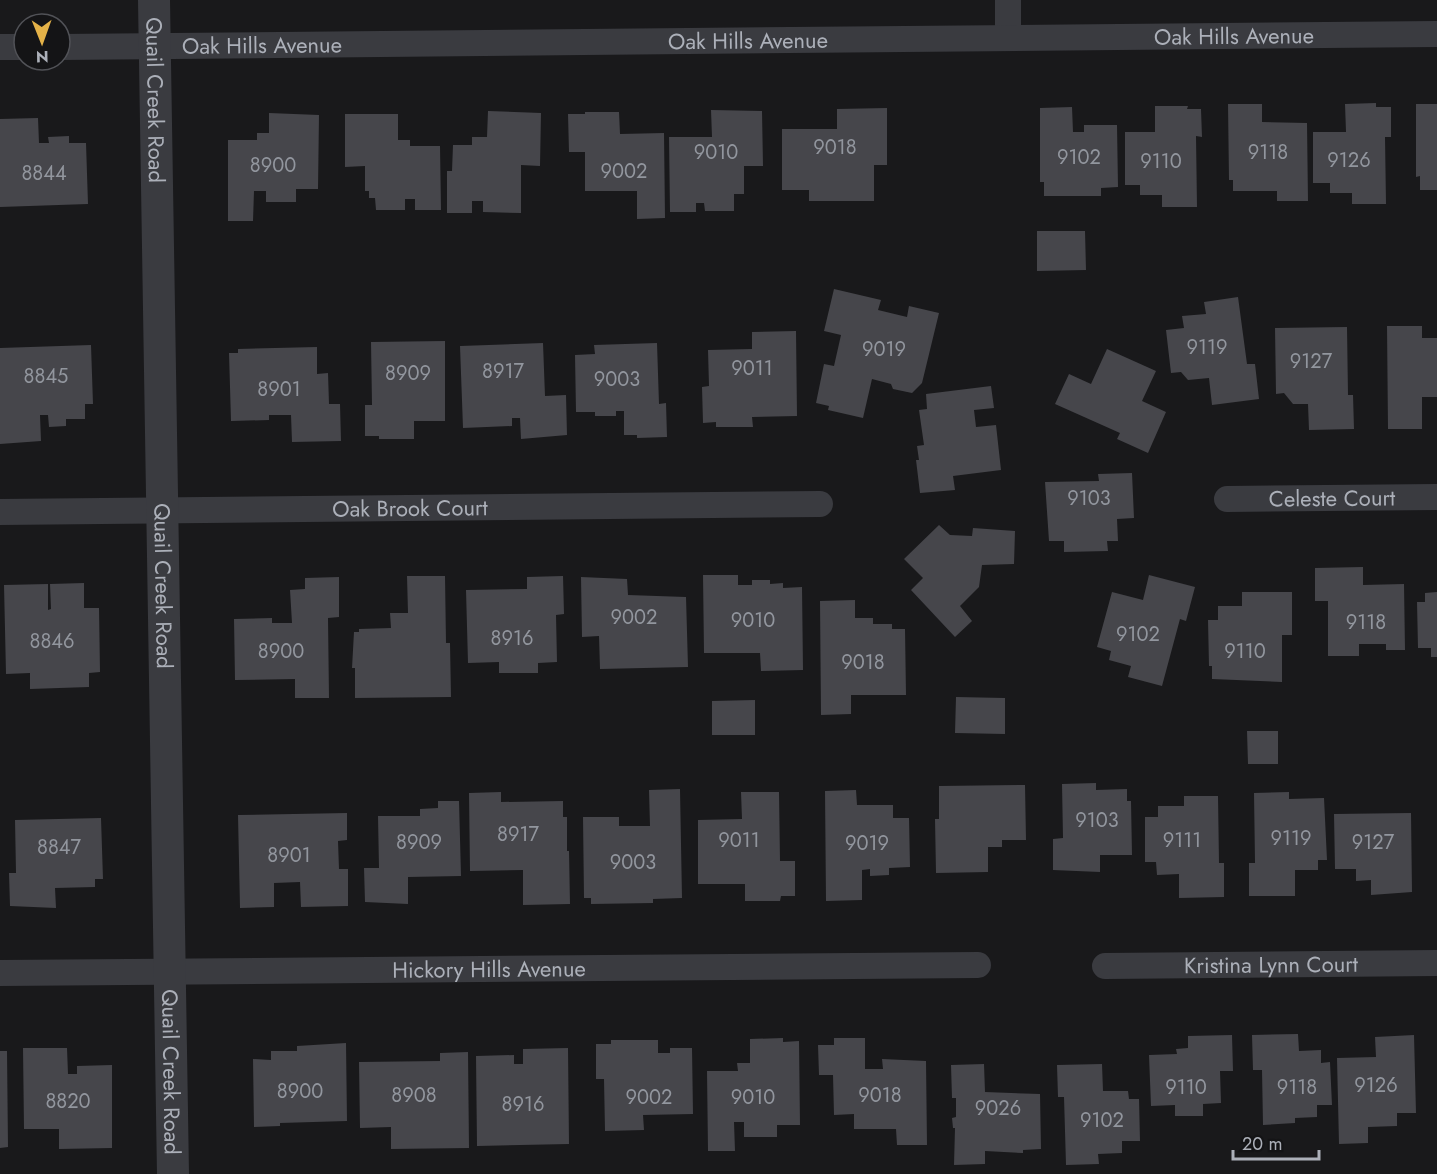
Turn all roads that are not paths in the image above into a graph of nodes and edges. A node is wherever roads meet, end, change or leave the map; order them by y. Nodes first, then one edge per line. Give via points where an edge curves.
1 (154, 0) edge
2 (1008, 0) edge
3 (1437, 33) edge
4 (1008, 38) junction
5 (72, 46) edge
6 (154, 46) junction
7 (1437, 497) edge
8 (1227, 499) dead end
9 (820, 504) dead end
10 (163, 510) junction
11 (0, 512) edge
12 (1437, 963) edge
13 (978, 965) dead end
14 (1105, 966) dead end
15 (170, 971) junction
16 (0, 974) edge
17 (173, 1174) edge

1 - 6 street, Quail Creek Road
2 - 4 street
3 - 4 street, Oak Hills Avenue
4 - 6 street, Oak Hills Avenue
5 - 6 street, Oak Hills Avenue
6 - 10 street, Quail Creek Road
7 - 8 street, Celeste Court
9 - 10 street, Oak Brook Court
10 - 11 street, Oak Brook Court
10 - 15 street, Quail Creek Road
12 - 14 street, Kristina Lynn Court
13 - 15 street, Hickory Hills Avenue
15 - 16 street, Hickory Hills Avenue
15 - 17 street, Quail Creek Road

